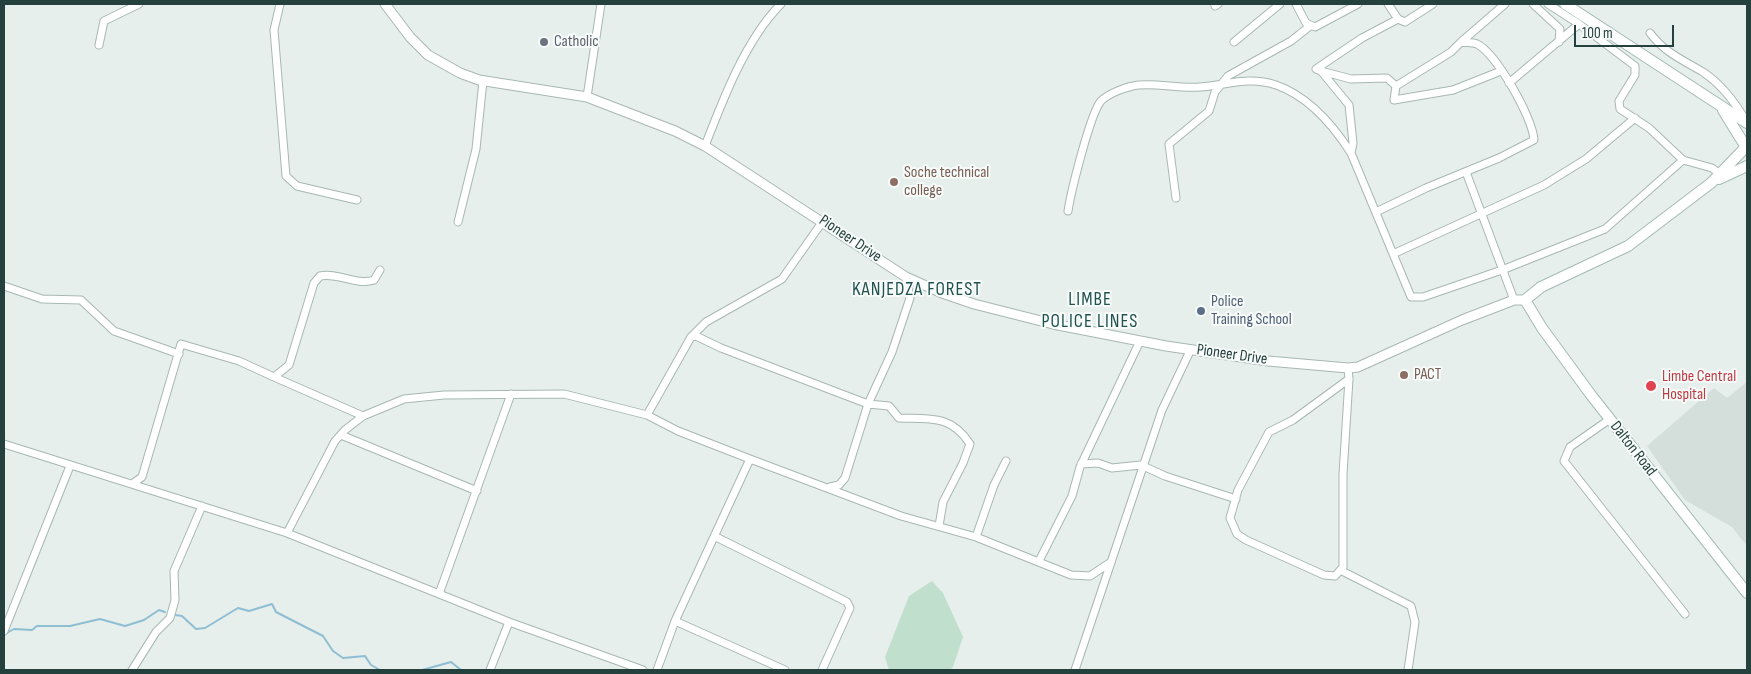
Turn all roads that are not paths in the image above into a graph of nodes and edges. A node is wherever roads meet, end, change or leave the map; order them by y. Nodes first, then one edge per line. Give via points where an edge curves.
1 (139, 4) edge
2 (280, 4) edge
3 (385, 4) edge
4 (601, 4) edge
5 (781, 4) edge
6 (1280, 4) edge
7 (1296, 4) edge
8 (1358, 4) edge
9 (1388, 4) edge
10 (1433, 4) edge
11 (1505, 4) edge
12 (1533, 4) edge
13 (1548, 4) edge
14 (1565, 4) edge
15 (1577, 8) edge
16 (1398, 19) junction
17 (1580, 24) junction
18 (1310, 26) junction
19 (1650, 33) dead end
20 (1234, 42) dead end
21 (1461, 42) junction
22 (1560, 42) junction
23 (99, 45) dead end
24 (1321, 71) junction
25 (1501, 71) junction
26 (483, 81) junction
27 (1509, 83) junction
28 (1222, 84) junction
29 (1396, 86) junction
30 (587, 97) junction
31 (1720, 105) junction
32 (1636, 118) junction
33 (1747, 123) edge
34 (706, 146) junction
35 (1746, 146) edge
36 (1351, 153) junction
37 (1683, 160) junction
38 (1747, 166) edge
39 (1466, 172) junction
40 (1720, 174) junction
41 (1711, 183) junction
42 (1176, 198) dead end
43 (357, 200) dead end
44 (1068, 211) dead end
45 (1376, 212) junction
46 (1480, 214) junction
47 (823, 221) junction
48 (458, 222) dead end
49 (1393, 254) junction
50 (380, 270) dead end
51 (1502, 270) junction
52 (906, 277) junction
53 (4, 286) edge
54 (1514, 300) junction
55 (1525, 300) junction
56 (690, 337) junction
57 (1140, 341) junction
58 (1191, 349) junction
59 (179, 354) junction
60 (1348, 368) junction
61 (274, 377) junction
62 (1349, 379) junction
63 (511, 394) junction
64 (868, 404) junction
65 (647, 415) junction
66 (363, 416) junction
67 (1610, 419) junction
68 (340, 435) junction
69 (4, 444) edge
70 (750, 459) junction
71 (1006, 461) dead end
72 (1081, 464) junction
73 (70, 466) junction
74 (1143, 467) junction
75 (132, 484) junction
76 (830, 487) junction
77 (477, 490) junction
78 (1236, 499) junction
79 (202, 506) junction
80 (939, 526) junction
81 (287, 533) junction
82 (716, 537) junction
83 (976, 537) junction
84 (1039, 561) junction
85 (1110, 562) junction
86 (1342, 571) junction
87 (1747, 592) edge
88 (439, 594) junction
89 (1684, 614) dead end
90 (675, 621) junction
91 (509, 622) junction
92 (4, 631) edge
93 (134, 670) edge
94 (491, 670) edge
95 (643, 670) edge
96 (657, 670) edge
97 (785, 670) edge
98 (822, 670) edge
99 (1075, 670) edge
100 (1408, 670) edge

1 - 23 street via 104,21
2 - 43 street via 274,30 286,176 298,186
3 - 26 street, Pioneer Drive via 428,55 460,73
4 - 30 street
5 - 34 street via 763,24 743,60 718,111
6 - 20 street
7 - 18 street
8 - 18 street via 1319,27
9 - 16 street
10 - 16 street via 1406,21
11 - 21 street
12 - 22 street via 1560,28
13 - 17 street
14 - 15 main road
15 - 31 main road
16 - 24 street via 1362,38 1316,69
17 - 22 street
17 - 32 street via 1635,66 1635,76 1618,104 1622,111
18 - 28 street via 1291,41 1228,76
19 - 33 street via 1669,54 1704,73 1729,93
21 - 25 street via 1475,43 1484,49
21 - 29 street via 1451,52
22 - 27 street
24 - 29 street via 1351,79 1387,78
24 - 36 street via 1349,105
25 - 27 street
25 - 29 street via 1453,90 1394,100
26 - 30 street, Pioneer Drive
26 - 48 street via 476,149
27 - 39 street via 1534,140
28 - 36 street via 1246,80 1275,85 1302,98 1340,136
28 - 42 street via 1215,92 1209,111 1169,144
28 - 44 street via 1200,87 1139,85 1118,91 1101,102 1091,123
30 - 34 street, Pioneer Drive
31 - 33 main road
31 - 35 main road
32 - 37 street
32 - 46 street via 1586,159 1544,185
34 - 47 street, Pioneer Drive
35 - 40 main road
36 - 45 street
37 - 40 street via 1712,168
37 - 51 street via 1605,229
38 - 41 main road
39 - 45 street
39 - 46 street
40 - 41 main road
41 - 55 main road via 1628,246 1541,287
45 - 49 street
46 - 49 street
46 - 51 street
47 - 52 street, Pioneer Drive
47 - 56 street via 782,279 706,322
49 - 51 street via 1409,295 1415,298
50 - 61 street via 374,280 366,282 320,276 314,283 289,365
51 - 54 street
52 - 57 street, Pioneer Drive via 974,304
52 - 64 street via 910,298 892,352
53 - 59 street via 42,299 81,300 114,331
54 - 55 street, Pioneer Drive
54 - 60 street, Pioneer Drive via 1370,363
55 - 67 main road, Dalton Road
56 - 64 street via 696,336
56 - 65 street
57 - 58 street, Pioneer Drive
57 - 72 street
58 - 60 street, Pioneer Drive via 1268,361
58 - 74 street via 1162,410
59 - 61 street via 182,344 238,361
59 - 75 street via 142,477
60 - 62 street
61 - 66 street
62 - 78 street via 1293,420 1269,432
62 - 86 street via 1343,474
63 - 65 street via 573,395
63 - 66 street via 424,396 396,402
63 - 77 street
64 - 76 street via 845,478 839,485
64 - 80 street via 890,406 900,418 933,418 953,427 969,442 963,463 943,502
65 - 70 street via 678,431
66 - 68 street
67 - 87 main road, Dalton Road
67 - 89 street via 1570,447 1564,462
68 - 77 street
68 - 81 street
69 - 73 street
70 - 76 street
70 - 82 street
71 - 83 street
72 - 74 street
72 - 84 street via 1072,496
73 - 75 street
73 - 92 street
74 - 78 street
74 - 85 street
75 - 79 street
76 - 80 street via 901,516
77 - 88 street
78 - 86 street via 1230,518 1237,534 1324,575 1335,576
79 - 81 street
79 - 93 street via 174,571 175,600 170,618 156,632
80 - 83 street
81 - 88 street
82 - 90 street
82 - 98 street via 847,602 850,608
83 - 84 street
84 - 85 street via 1080,577 1090,576
85 - 99 street
86 - 100 street via 1411,606 1415,622
88 - 91 street
90 - 96 street
90 - 97 street
91 - 94 street
91 - 95 street

